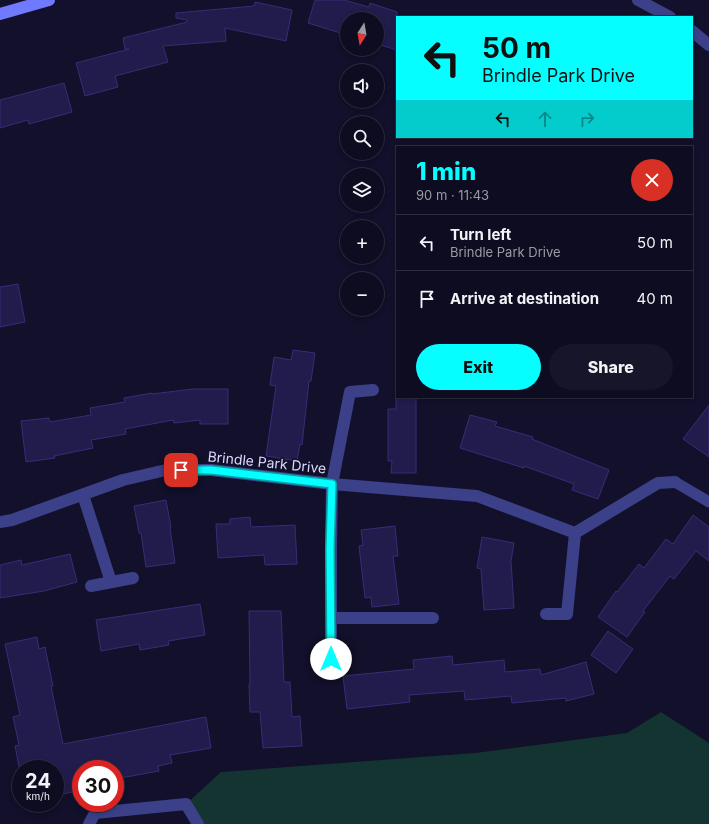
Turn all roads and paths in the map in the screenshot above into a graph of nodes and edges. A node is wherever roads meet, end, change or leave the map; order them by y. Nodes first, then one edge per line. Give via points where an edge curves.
1 (49, 0) edge
2 (638, 0) edge
3 (0, 14) edge
4 (668, 16) edge
5 (693, 32) edge
6 (709, 45) edge
7 (372, 390) dead end
8 (675, 482) joint
9 (332, 484) junction
10 (83, 495) junction
11 (709, 502) edge
12 (0, 522) edge
13 (575, 534) junction
14 (132, 578) dead end
15 (111, 582) junction
16 (91, 586) dead end
17 (546, 614) dead end
18 (331, 618) junction
19 (433, 618) dead end
20 (331, 659) dead end
21 (89, 824) edge
22 (198, 824) edge

1 - 3 main road
2 - 4 street
5 - 6 street
7 - 9 street, Brindle Park Drive via 350,392
8 - 11 lane
8 - 13 street via 658,483
9 - 10 street, Brindle Park Drive via 211,470 166,470 123,480
9 - 13 street, Brindle Park Drive via 477,496
9 - 18 street, Brindle Park Drive
10 - 12 street, Brindle Park Drive
10 - 15 street
13 - 17 street via 567,614
14 - 15 street
15 - 16 street
18 - 19 street
18 - 20 street, Brindle Park Drive
21 - 22 street via 95,813 186,804

